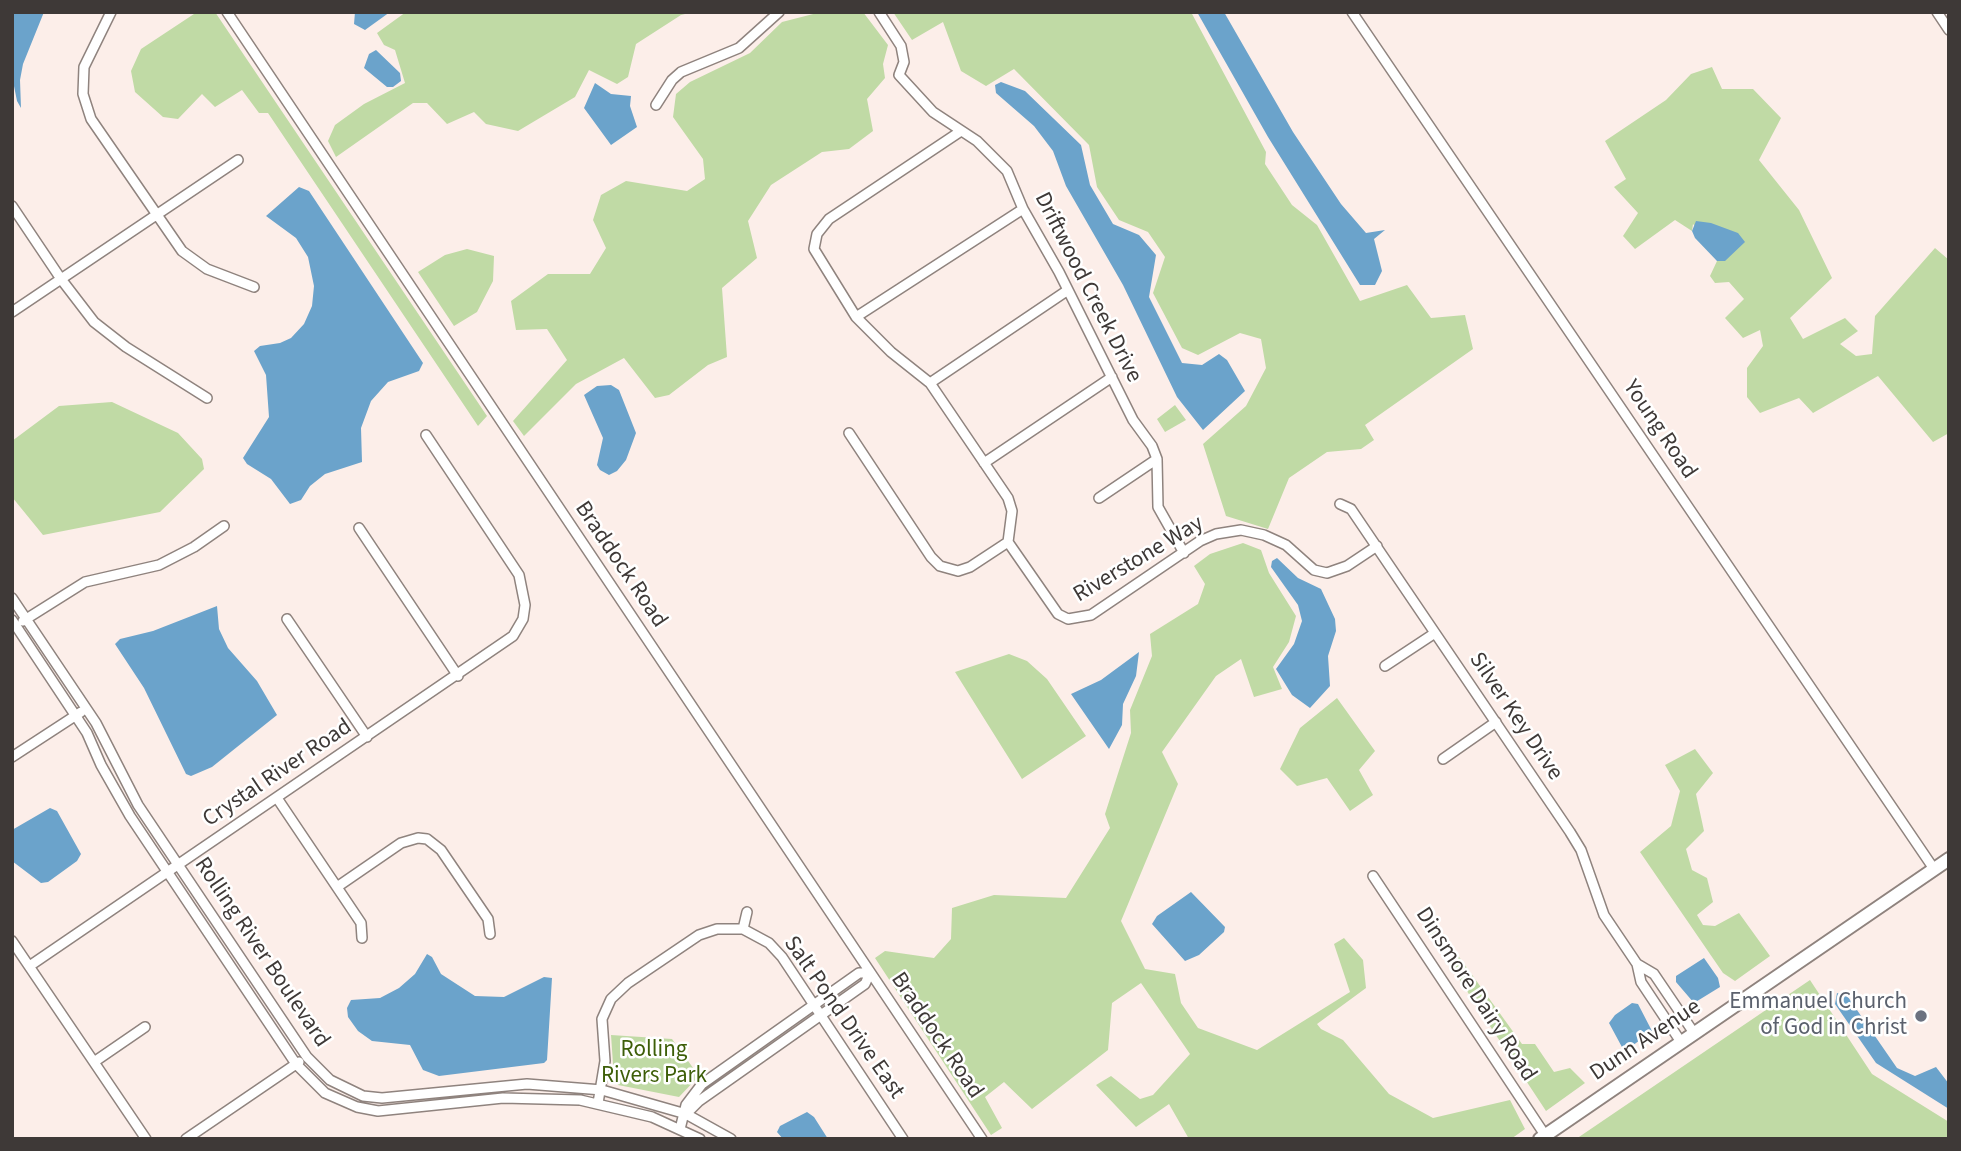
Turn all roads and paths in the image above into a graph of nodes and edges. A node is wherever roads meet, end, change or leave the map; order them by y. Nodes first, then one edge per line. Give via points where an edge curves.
1 (111, 12) edge
2 (227, 12) edge
3 (779, 12) edge
4 (878, 12) edge
5 (1352, 12) edge
6 (1937, 12) edge
7 (1949, 30) edge
8 (656, 105) dead end
9 (961, 131) junction
10 (238, 160) dead end
11 (12, 206) edge
12 (1023, 209) junction
13 (155, 215) junction
14 (61, 279) junction
15 (254, 287) dead end
16 (1068, 290) junction
17 (12, 312) edge
18 (856, 317) junction
19 (1112, 377) junction
20 (930, 383) junction
21 (206, 398) dead end
22 (849, 433) dead end
23 (425, 435) dead end
24 (1157, 459) junction
25 (984, 463) junction
26 (1099, 498) dead end
27 (1340, 505) dead end
28 (224, 526) dead end
29 (359, 528) dead end
30 (1008, 542) junction
31 (1377, 546) junction
32 (1184, 553) junction
33 (12, 598) edge
34 (26, 619) junction
35 (287, 619) dead end
36 (13, 625) edge
37 (1435, 633) junction
38 (1385, 666) dead end
39 (458, 676) junction
40 (86, 708) junction
41 (76, 715) junction
42 (1496, 722) junction
43 (367, 737) junction
44 (12, 757) edge
45 (1443, 759) dead end
46 (277, 798) junction
47 (1949, 859) edge
48 (178, 865) junction
49 (1934, 869) junction
50 (168, 873) junction
51 (1373, 876) dead end
52 (337, 887) junction
53 (747, 912) dead end
54 (743, 929) junction
55 (490, 934) dead end
56 (362, 938) dead end
57 (12, 941) edge
58 (1637, 964) junction
59 (31, 965) junction
60 (870, 973) junction
61 (813, 1005) junction
62 (820, 1015) junction
63 (145, 1027) dead end
64 (1694, 1033) junction
65 (1681, 1042) junction
66 (307, 1057) junction
67 (94, 1062) junction
68 (296, 1064) junction
69 (602, 1090) junction
70 (598, 1102) junction
71 (686, 1114) junction
72 (680, 1129) junction
73 (1542, 1137) edge
74 (146, 1139) edge
75 (186, 1139) edge
76 (700, 1139) edge
77 (731, 1139) edge
78 (903, 1139) edge
79 (982, 1139) edge

1 - 13 street via 85,67 83,94 91,119
2 - 60 street, Braddock Road
3 - 8 street via 739,48 681,72
4 - 9 street, Driftwood Creek Drive via 901,46 904,62 899,75 933,112
5 - 49 street, Young Road
6 - 7 street
9 - 12 street, Driftwood Creek Drive via 1007,171
9 - 18 street via 813,233 819,261
10 - 13 street
11 - 14 street
12 - 16 street, Driftwood Creek Drive
12 - 18 street
13 - 14 street
13 - 15 street via 195,261
14 - 17 street
14 - 21 street via 108,334
16 - 19 street, Driftwood Creek Drive
16 - 20 street
18 - 20 street
19 - 24 street, Driftwood Creek Drive
19 - 25 street
20 - 25 street
22 - 30 street via 945,573 970,567
23 - 39 street, Crystal River Road via 519,575 525,598 523,619 513,636
24 - 26 street
24 - 32 street, Driftwood Creek Drive via 1158,508
25 - 30 street via 1012,511
27 - 31 street, Silver Key Drive via 1351,509
28 - 34 street via 177,557 144,570 85,582
29 - 39 street
30 - 32 street, Riverstone Way via 1066,623 1091,615
31 - 32 street, Riverstone Way via 1347,566 1326,573 1314,570 1275,540 1241,530 1216,534
31 - 37 street, Silver Key Drive
33 - 34 street, Rolling River Boulevard
34 - 36 street
34 - 40 street, Rolling River Boulevard
35 - 43 street
36 - 41 street, Rolling River Boulevard
37 - 38 street
37 - 42 street, Silver Key Drive
39 - 43 street, Crystal River Road
40 - 41 street
40 - 48 street, Rolling River Boulevard via 126,786
41 - 44 street
41 - 50 street, Rolling River Boulevard via 114,791
42 - 45 street
42 - 58 street, Silver Key Drive via 1581,850 1604,915
43 - 46 street, Crystal River Road
46 - 48 street, Crystal River Road
46 - 52 street
47 - 49 main road, Dunn Avenue
48 - 50 street, Crystal River Road
48 - 66 street, Rolling River Boulevard
49 - 64 main road, Dunn Avenue
50 - 59 street, Crystal River Road
50 - 68 street, Rolling River Boulevard
51 - 73 street, Dinsmore Dairy Road
52 - 55 street via 401,843 427,839 441,850 488,919
52 - 56 street via 361,923
53 - 54 street
54 - 61 street, Salt Pond Drive East via 769,943
54 - 69 street via 699,934 617,992 602,1019
57 - 59 street
58 - 64 street, Silver Key Drive via 1654,974
58 - 65 street, Silver Key Drive via 1642,982
59 - 67 street
60 - 61 street via 859,973
60 - 62 street via 865,984
60 - 79 street, Braddock Road
61 - 62 street, Salt Pond Drive East
61 - 71 street via 702,1084 686,1105
62 - 71 street
62 - 78 street, Salt Pond Drive East
63 - 67 street
64 - 65 main road, Dunn Avenue
65 - 73 main road, Dunn Avenue
66 - 68 street
66 - 69 street, Rolling River Boulevard via 345,1089 382,1098 527,1084
67 - 74 street
68 - 70 street, Rolling River Boulevard via 325,1093 378,1111 527,1097
68 - 75 street
69 - 70 street
69 - 71 street, Rolling River Boulevard
70 - 72 street, Rolling River Boulevard
71 - 72 street
71 - 77 street, Rolling River Boulevard
72 - 76 street, Rolling River Boulevard

